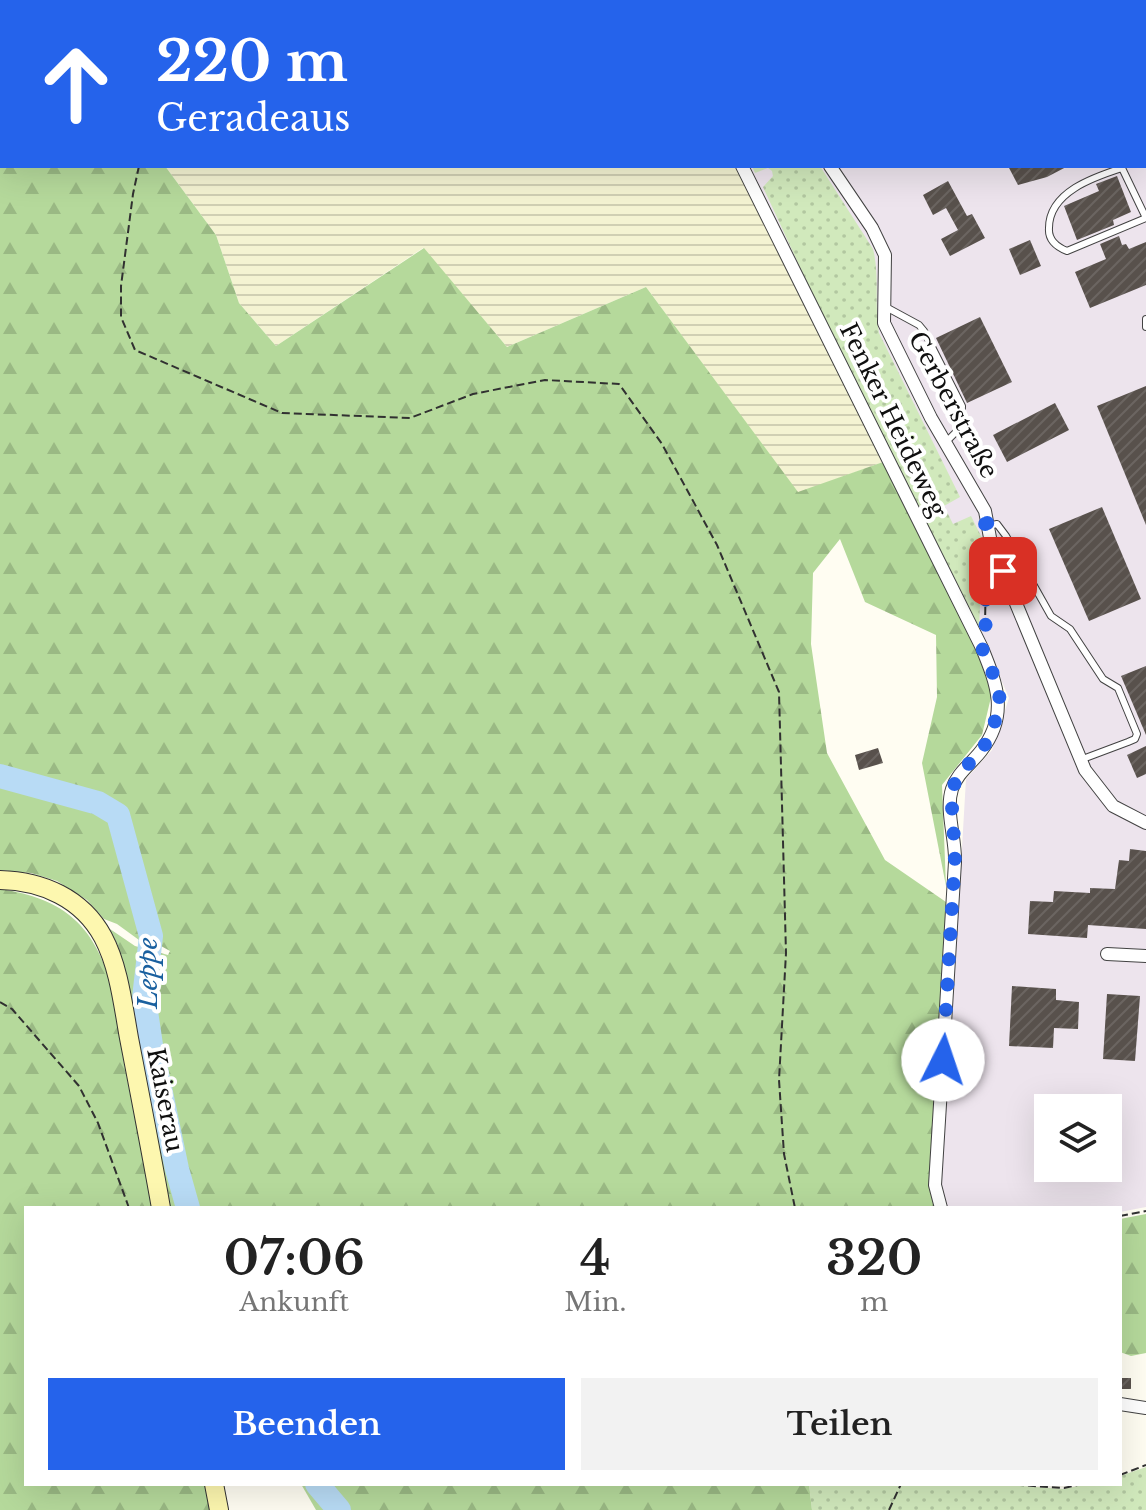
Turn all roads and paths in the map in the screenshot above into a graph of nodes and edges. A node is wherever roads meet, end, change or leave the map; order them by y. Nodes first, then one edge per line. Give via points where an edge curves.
1 (139, 168) edge
2 (743, 168) edge
3 (831, 168) edge
4 (1146, 218) edge
5 (884, 306) junction
6 (1146, 319) edge
7 (1146, 327) edge
8 (945, 443) junction
9 (988, 526) junction
10 (986, 559) dead end
11 (982, 648) junction
12 (1080, 760) junction
13 (1146, 823) edge
14 (0, 880) edge
15 (1107, 954) dead end
16 (1146, 956) edge
17 (0, 1002) edge
18 (128, 1206) edge
19 (161, 1206) edge
20 (795, 1206) edge
21 (940, 1206) edge
22 (1146, 1211) edge
23 (1122, 1216) edge
24 (1122, 1404) edge
25 (1146, 1408) edge
26 (1146, 1465) edge
27 (1122, 1474) edge
28 (214, 1486) edge
29 (900, 1486) edge
30 (1034, 1486) edge
31 (1073, 1486) edge
32 (219, 1510) edge
33 (889, 1510) edge

1 - 20 path via 121,286 121,317 135,350 282,413 410,418 473,394 545,380 619,384 662,444 717,545 779,692 786,953 779,1080 784,1154
2 - 11 street, Fenker Heideweg
3 - 5 street, Gerberstraße via 885,255
4 - 4 lane via 1067,251 1057,247 1048,232 1050,218 1067,194 1122,168
5 - 8 street, Gerberstraße via 884,323
5 - 8 lane via 924,331 962,406 961,427
6 - 7 lane
8 - 9 street, Gerberstraße via 985,511
9 - 12 street, Gerberstraße
9 - 12 lane via 997,524 1051,616 1070,629 1103,679 1118,688 1137,734
10 - 11 path
11 - 21 street, Fenker Heideweg via 1000,700 983,749 951,791 955,856 935,1185
12 - 13 street, Gerberstraße via 1113,806
14 - 19 main road, Kaiserau via 59,892 102,936 120,990
15 - 16 street
17 - 18 path via 79,1086
22 - 23 path
24 - 25 street
26 - 27 path
28 - 32 main road
29 - 33 path
30 - 31 path

